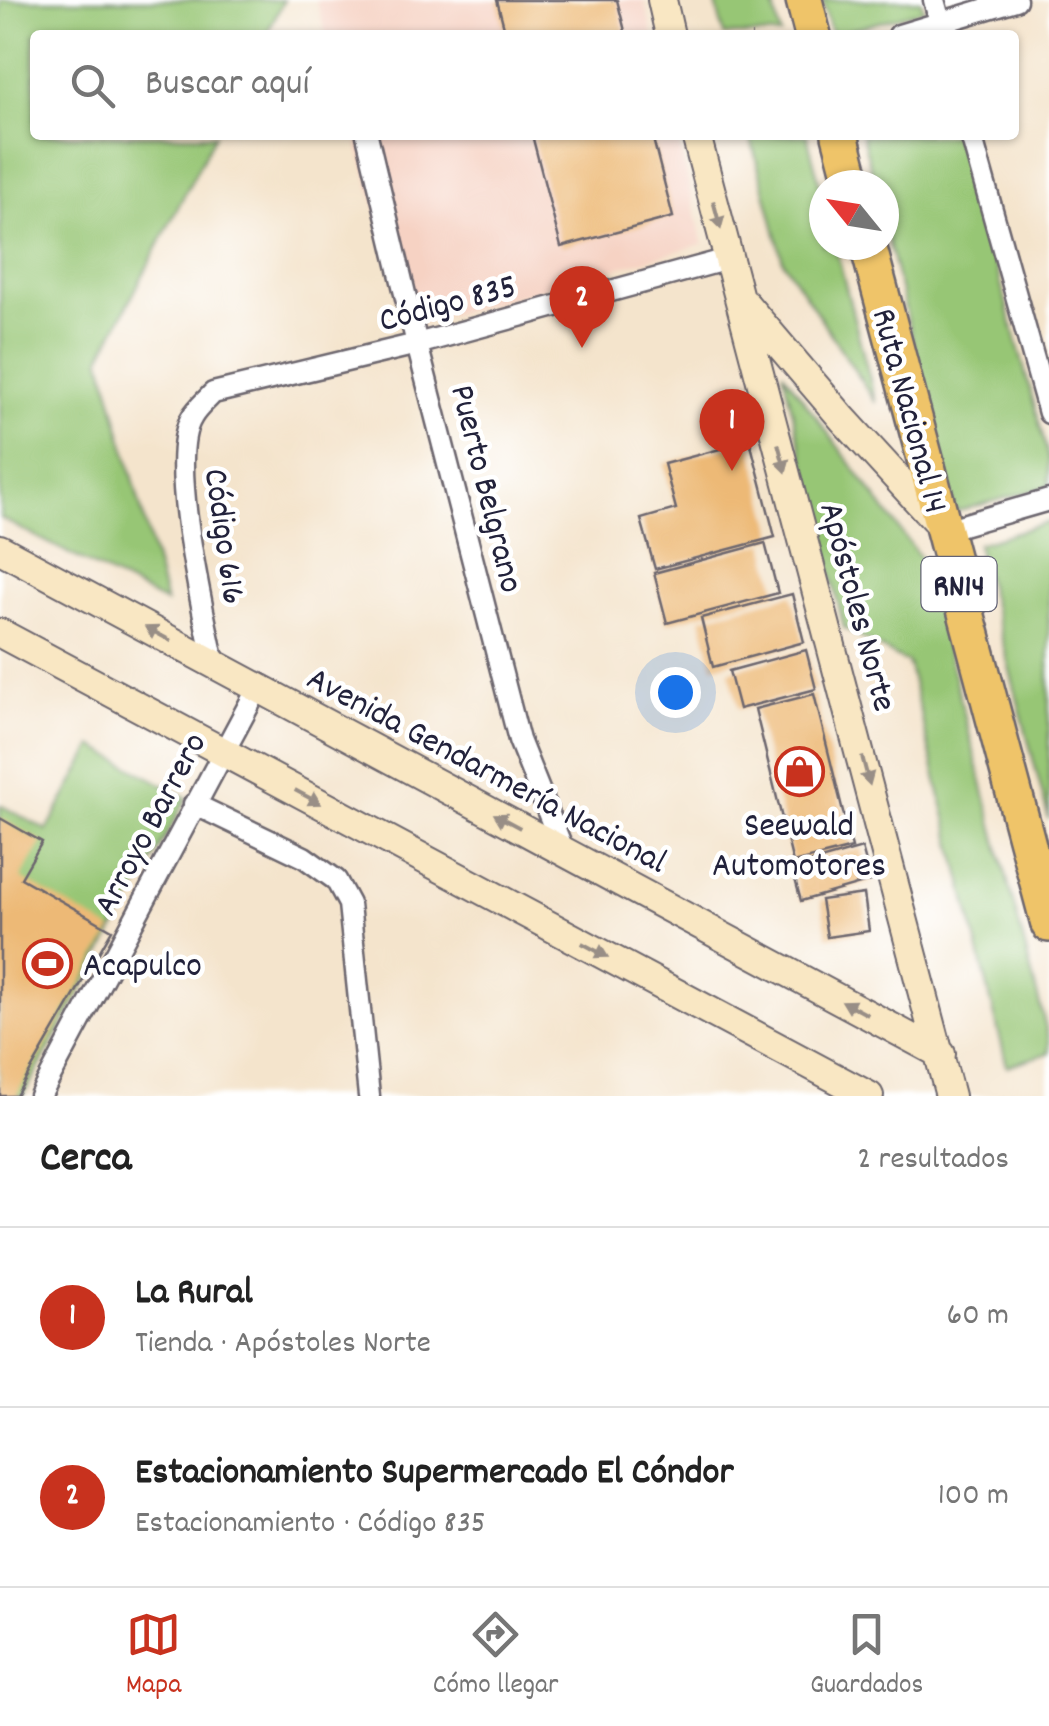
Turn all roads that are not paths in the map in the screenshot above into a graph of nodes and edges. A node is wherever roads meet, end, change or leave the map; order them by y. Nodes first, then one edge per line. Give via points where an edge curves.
1 (662, 0) edge
2 (804, 0) edge
3 (934, 0) edge
4 (1016, 0) edge
5 (942, 29) edge
6 (669, 30) edge
7 (812, 30) edge
8 (368, 140) edge
9 (697, 140) edge
10 (841, 140) edge
11 (973, 140) edge
12 (849, 170) edge
13 (728, 259) junction
14 (872, 260) edge
15 (738, 296) junction
16 (416, 344) junction
17 (1049, 413) edge
18 (190, 418) joint
19 (1049, 500) edge
20 (944, 530) junction
21 (0, 549) edge
22 (0, 633) edge
23 (214, 664) junction
24 (258, 688) junction
25 (222, 751) junction
26 (194, 804) junction
27 (564, 852) junction
28 (1049, 924) edge
29 (940, 1054) junction
30 (40, 1096) edge
31 (369, 1096) edge
32 (868, 1096) edge
33 (950, 1096) edge

1 - 6 street
2 - 7 highway
3 - 5 street
4 - 5 street
8 - 16 street, Puerto Belgrano
9 -> 13 street, Apóstoles Norte
10 - 12 highway
11 - 17 street
13 - 15 street, Apóstoles Norte
13 - 16 street, Código 835
14 - 20 highway, Ruta Nacional 14 / RN14
15 - 20 street
15 -> 29 street, Apóstoles Norte
16 - 18 street, Código 835 via 213,393
16 - 27 street, Puerto Belgrano via 519,740
18 - 23 street, Código 616 via 182,446 184,509
19 - 20 street
20 - 28 highway, Ruta Nacional 14 / RN14
23 -> 21 street, Avenida Gendarmería Nacional
22 - 25 street
23 - 24 street, Avenida Gendarmería Nacional
24 - 25 street, Arroyo Barrero
27 -> 24 street, Avenida Gendarmería Nacional
25 - 26 street, Arroyo Barrero
25 -> 32 street
26 - 30 street, Arroyo Barrero
26 - 31 street via 304,857 336,880 349,904
29 -> 27 street, Avenida Gendarmería Nacional
29 - 33 street, Apóstoles Norte

